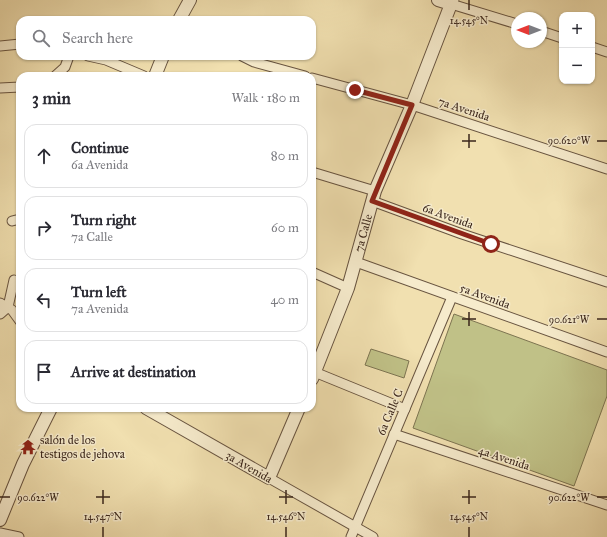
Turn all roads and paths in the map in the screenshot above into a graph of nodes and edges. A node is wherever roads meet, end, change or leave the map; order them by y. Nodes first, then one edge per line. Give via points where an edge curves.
1 (190, 0) edge
2 (438, 0) edge
3 (453, 2) edge
4 (181, 16) edge
5 (511, 22) edge
6 (547, 33) edge
7 (559, 37) edge
8 (16, 44) edge
9 (0, 46) edge
10 (595, 48) edge
11 (607, 52) edge
12 (68, 60) edge
13 (106, 60) edge
14 (161, 60) edge
15 (250, 60) edge
16 (59, 72) edge
17 (134, 72) edge
18 (157, 72) edge
19 (290, 72) edge
20 (316, 79) edge
21 (16, 87) edge
22 (0, 88) edge
23 (412, 105) junction
24 (607, 169) edge
25 (316, 174) edge
26 (374, 196) junction
27 (356, 262) junction
28 (316, 274) edge
29 (14, 280) dead end
30 (607, 282) edge
31 (348, 288) junction
32 (452, 296) junction
33 (4, 305) edge
34 (0, 314) edge
35 (16, 317) edge
36 (607, 352) edge
37 (316, 367) edge
38 (316, 375) edge
39 (405, 409) junction
40 (49, 412) edge
41 (153, 412) edge
42 (297, 412) edge
43 (394, 434) junction
44 (269, 478) junction
45 (607, 505) edge
46 (0, 520) edge
47 (355, 527) junction
48 (0, 533) edge
49 (19, 537) edge
50 (351, 537) edge
51 (373, 537) edge

1 - 4 street
2 - 3 street
3 - 5 street
3 - 23 street, 7a Calle
6 - 7 street
8 - 9 street
10 - 11 street
12 - 16 street via 65,67
13 - 17 street
14 - 18 street
15 - 19 street
20 - 23 street, 7a Avenida
21 - 22 street
23 - 24 street, 7a Avenida
23 - 26 street, 7a Calle
25 - 26 street, 6a Avenida
26 - 27 street, 7a Calle
26 - 30 street, 6a Avenida via 462,234
27 - 31 street, 7a Calle
27 - 32 street, 5a Avenida
28 - 31 street
29 - 33 street
31 - 37 street, 7a Calle
32 - 36 street, 5a Avenida
32 - 39 street, 6a Calle C
33 - 34 street
33 - 35 street
38 - 39 street
39 - 43 street, 6a Calle C
40 - 46 street via 23,464
41 - 44 street, 3a Avenida
42 - 44 street
43 - 45 street, 4a Avenida
43 - 47 street, 6a Calle C
44 - 47 street, 3a Avenida
47 - 50 street, 6a Calle C
47 - 51 street, 3a Avenida
48 - 49 street

